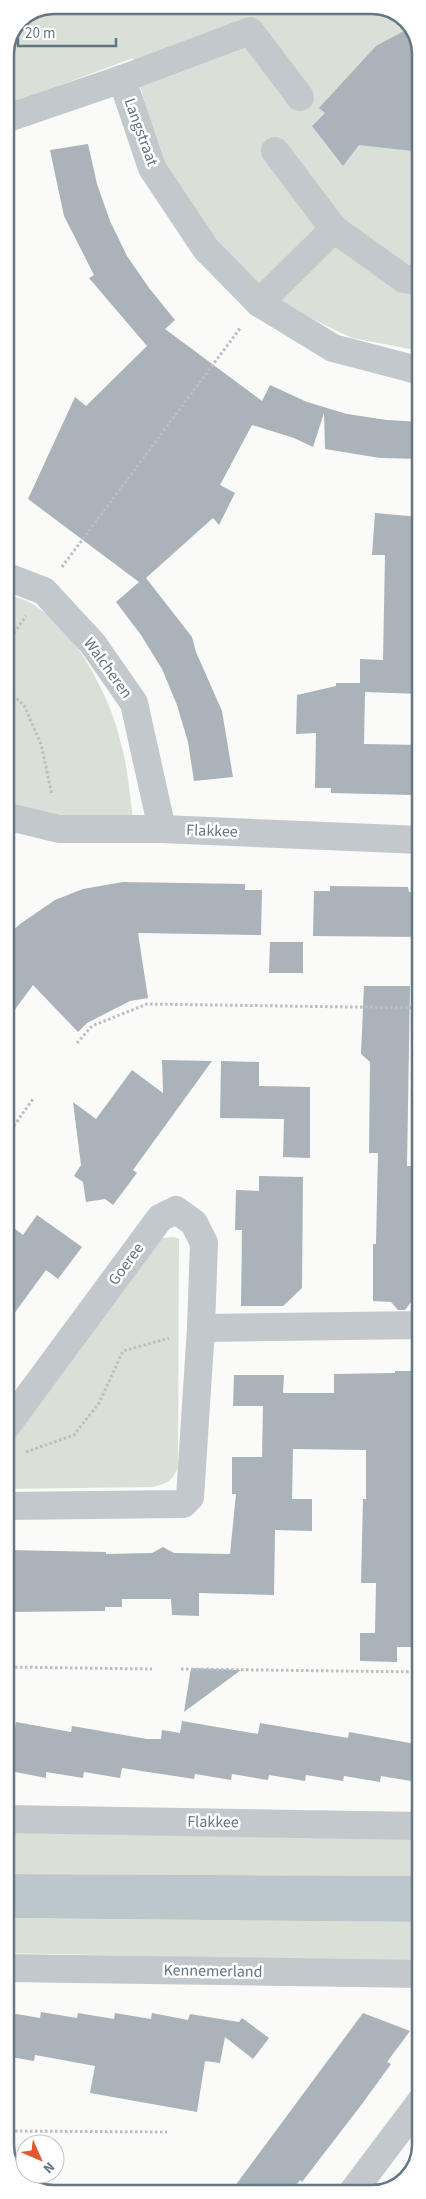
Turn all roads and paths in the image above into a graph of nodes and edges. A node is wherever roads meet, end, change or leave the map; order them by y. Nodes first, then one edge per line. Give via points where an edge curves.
1 (122, 79) junction
2 (300, 97) dead end
3 (14, 116) edge
4 (275, 151) dead end
5 (334, 229) junction
6 (412, 280) edge
7 (259, 303) junction
8 (412, 369) edge
9 (14, 579) edge
10 (44, 591) junction
11 (14, 633) edge
12 (14, 697) edge
13 (14, 818) edge
14 (59, 829) junction
15 (162, 829) junction
16 (412, 840) edge
17 (412, 1008) edge
18 (77, 1043) dead end
19 (33, 1100) dead end
20 (14, 1126) edge
21 (412, 1325) edge
22 (201, 1328) junction
23 (14, 1416) edge
24 (20, 1453) dead end
25 (14, 1506) edge
26 (14, 1668) edge
27 (152, 1668) dead end
28 (181, 1669) dead end
29 (412, 1672) edge
30 (14, 1819) edge
31 (412, 1826) edge
32 (14, 1968) edge
33 (412, 1974) edge
34 (412, 2112) edge
35 (14, 2131) edge
36 (167, 2132) dead end
37 (358, 2185) edge

1 - 2 street via 250,31
1 - 3 street, Langstraat
1 - 7 street, Langstraat via 152,168 206,249
4 - 5 street
5 - 6 street via 404,279
5 - 7 street
7 - 8 street, Langstraat via 333,348
7 - 10 path
9 - 10 street, Walcheren
10 - 11 path
10 - 15 street, Walcheren via 93,644 134,702
12 - 14 path via 24,705 41,744
13 - 14 street, Flakkee
14 - 15 street, Flakkee
15 - 16 street, Flakkee
17 - 18 path via 147,1004 92,1026
19 - 20 path
21 - 22 street
22 - 23 street, Goeree via 204,1244 194,1223 176,1210 160,1218
22 - 24 path via 123,1351 99,1403 74,1435
22 - 25 street, Goeree via 190,1497 183,1504
26 - 27 path
28 - 29 path
30 - 31 street, Flakkee
32 - 33 street, Kennemerland
34 - 37 street
35 - 36 path

